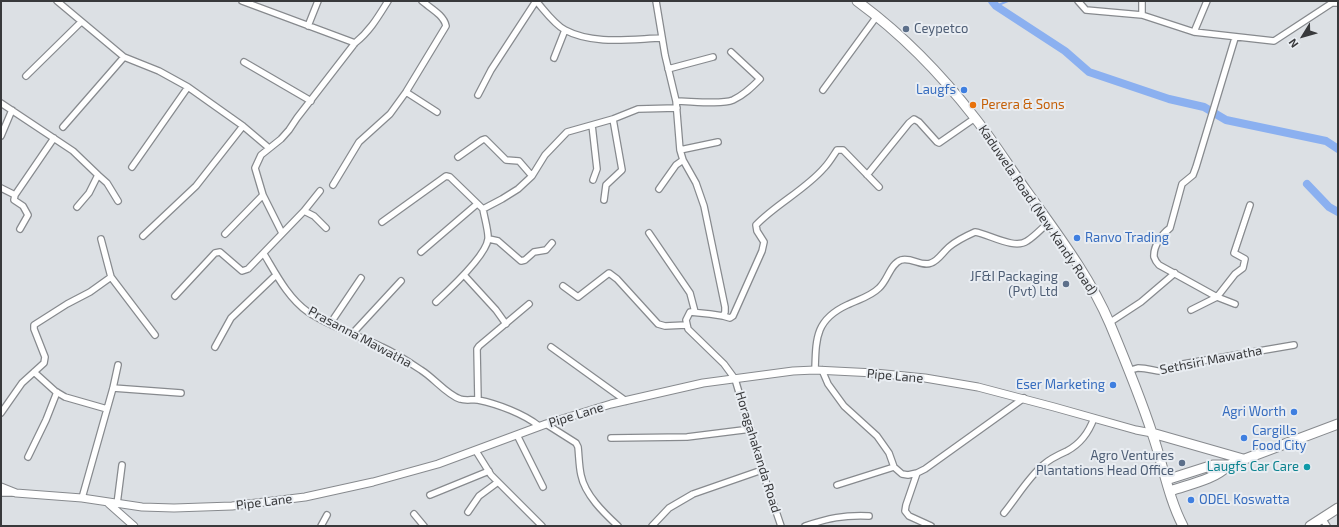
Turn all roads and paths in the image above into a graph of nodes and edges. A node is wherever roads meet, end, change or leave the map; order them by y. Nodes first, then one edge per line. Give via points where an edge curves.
1 (57, 1) edge
2 (242, 1) edge
3 (318, 1) edge
4 (388, 1) edge
5 (422, 1) edge
6 (656, 1) edge
7 (856, 1) edge
8 (1078, 1) edge
9 (1142, 1) edge
10 (1207, 1) edge
11 (536, 2) edge
12 (1334, 2) edge
13 (1142, 15) junction
14 (877, 16) junction
15 (81, 22) junction
16 (308, 26) junction
17 (564, 30) junction
18 (1194, 32) junction
19 (662, 38) junction
20 (1235, 38) junction
21 (355, 43) junction
22 (731, 52) dead end
23 (124, 57) junction
24 (713, 57) dead end
25 (554, 58) dead end
26 (244, 62) dead end
27 (668, 70) junction
28 (26, 76) dead end
29 (188, 87) junction
30 (823, 90) dead end
31 (406, 92) junction
32 (478, 95) dead end
33 (310, 101) junction
34 (676, 101) junction
35 (1, 103) edge
36 (677, 108) junction
37 (12, 110) junction
38 (437, 112) dead end
39 (975, 118) junction
40 (613, 119) junction
41 (592, 125) junction
42 (243, 126) junction
43 (64, 127) dead end
44 (1, 136) edge
45 (54, 138) junction
46 (718, 142) dead end
47 (269, 148) junction
48 (680, 150) junction
49 (458, 157) dead end
50 (683, 160) junction
51 (132, 167) dead end
52 (98, 175) junction
53 (867, 175) junction
54 (532, 176) junction
55 (593, 180) dead end
56 (333, 185) dead end
57 (879, 187) dead end
58 (1, 188) edge
59 (659, 189) dead end
60 (320, 191) dead end
61 (15, 195) junction
62 (263, 195) junction
63 (604, 200) dead end
64 (118, 201) dead end
65 (477, 204) junction
66 (1250, 205) dead end
67 (77, 207) dead end
68 (483, 209) junction
69 (304, 211) junction
70 (382, 222) dead end
71 (1049, 222) junction
72 (326, 228) dead end
73 (20, 229) dead end
74 (649, 232) dead end
75 (282, 233) junction
76 (225, 234) dead end
77 (143, 236) dead end
78 (101, 239) dead end
79 (488, 239) junction
80 (552, 243) dead end
81 (421, 252) dead end
82 (264, 254) junction
83 (1175, 273) junction
84 (276, 275) junction
85 (464, 275) junction
86 (111, 277) junction
87 (361, 278) dead end
88 (401, 281) dead end
89 (563, 286) dead end
90 (175, 296) dead end
91 (1217, 297) junction
92 (436, 302) dead end
93 (529, 304) dead end
94 (1235, 304) dead end
95 (1191, 310) dead end
96 (694, 312) junction
97 (723, 316) junction
98 (1109, 323) junction
99 (330, 324) junction
100 (506, 324) junction
101 (686, 325) junction
102 (352, 334) junction
103 (155, 335) dead end
104 (1294, 345) dead end
105 (215, 347) dead end
106 (551, 347) dead end
107 (118, 364) dead end
108 (818, 370) junction
109 (1128, 370) junction
110 (34, 372) junction
111 (735, 379) junction
112 (113, 388) junction
113 (57, 392) junction
114 (181, 393) dead end
115 (1024, 398) junction
116 (478, 400) junction
117 (626, 401) junction
118 (107, 409) junction
119 (1, 412) edge
120 (1094, 418) junction
121 (1338, 424) edge
122 (543, 425) junction
123 (751, 429) junction
124 (1152, 433) junction
125 (517, 435) junction
126 (611, 438) dead end
127 (476, 451) junction
128 (28, 457) dead end
129 (1243, 460) junction
130 (1229, 464) junction
131 (122, 465) dead end
132 (894, 467) junction
133 (762, 470) junction
134 (488, 471) junction
135 (917, 473) junction
136 (1166, 480) junction
137 (498, 482) junction
138 (837, 485) dead end
139 (543, 486) dead end
140 (1, 487) edge
141 (1170, 491) junction
142 (1, 493) edge
143 (16, 493) junction
144 (430, 495) dead end
145 (82, 498) junction
146 (108, 503) junction
147 (117, 504) junction
148 (1338, 508) edge
149 (468, 512) dead end
150 (1004, 513) dead end
151 (414, 514) dead end
152 (327, 515) dead end
153 (869, 516) dead end
154 (1322, 518) junction
155 (134, 526) edge
156 (321, 526) edge
157 (424, 526) edge
158 (542, 526) edge
159 (618, 526) edge
160 (652, 526) edge
161 (781, 526) edge
162 (805, 526) edge
163 (931, 526) edge
164 (1183, 526) edge
165 (1310, 526) edge
166 (1328, 526) edge

1 - 15 street
2 - 16 street
3 - 16 street
4 - 21 street via 366,34
5 - 31 street via 440,16 446,26
6 - 19 street
7 - 14 main road, Kaduwela Road (New Kandy Road)
8 - 13 street via 1086,10
9 - 13 street
10 - 18 street
11 - 17 street
11 - 32 street via 491,70
12 - 20 street via 1274,41
13 - 18 street
14 - 30 street
14 - 39 main road, Kaduwela Road (New Kandy Road) via 926,61
15 - 23 street
15 - 28 street
16 - 21 street
17 - 19 street via 605,41
17 - 25 street
18 - 20 street
19 - 27 street
20 - 83 street via 1193,175 1182,184 1170,228 1162,233 1154,251 1154,258 1159,266
21 - 33 street
22 - 34 street via 760,79 746,92 732,100
23 - 29 street
23 - 43 street
24 - 27 street
26 - 33 street
27 - 34 street
29 - 42 street
29 - 51 street
31 - 38 street
31 - 56 street via 390,114 358,142
33 - 47 street via 290,130
34 - 36 street
35 - 37 street
36 - 40 street via 638,110
36 - 48 street
37 - 44 street
37 - 45 street
39 - 53 street via 939,143 914,120
39 - 71 main road, Kaduwela Road (New Kandy Road)
40 - 41 street
40 - 63 street via 622,170 606,185
41 - 54 street via 567,132 545,155
41 - 55 street via 597,169
42 - 47 street
42 - 77 street via 196,186
45 - 52 street via 73,151
45 - 61 street
46 - 48 street
47 - 62 street via 261,155 255,168
48 - 50 street
49 - 54 street via 485,139 506,160 519,162
50 - 59 street via 676,165
50 - 97 street via 696,183 704,206 725,307
52 - 64 street via 107,183
52 - 67 street via 89,193
53 - 57 street
53 - 97 street via 844,150 837,150 825,168 763,218 755,228 764,242 762,251 733,316
54 - 68 street via 502,200
58 - 61 street
60 - 69 street
61 - 73 street via 14,200 23,206 28,215
62 - 75 street
62 - 76 street
65 - 68 street
65 - 70 street via 446,176
65 - 81 street
66 - 91 street via 1234,253 1245,259 1244,268 1235,274
68 - 79 street
69 - 72 street via 314,216
69 - 75 street
71 - 98 main road, Kaduwela Road (New Kandy Road) via 1089,282
71 - 108 street via 1027,242 1020,244 975,232 948,247 932,263 901,260 895,264 881,287 871,295 848,304 825,320 816,344
74 - 96 street via 690,293
75 - 82 street
78 - 86 street
79 - 80 street via 498,241 521,261 526,260 534,252 546,250
79 - 85 street via 484,250
82 - 84 street, Prasanna Mawatha
82 - 90 street via 248,269 242,271 220,252 215,253
83 - 91 street
83 - 98 street via 1141,302
84 - 99 street, Prasanna Mawatha via 293,298 308,312
84 - 105 street via 231,318
85 - 92 street
85 - 100 street
86 - 103 street
86 - 110 street via 34,325 45,357 44,363
87 - 99 street
88 - 102 street
89 - 101 street via 578,297 609,274 617,279 658,324
91 - 94 street
91 - 95 street
93 - 100 street
96 - 97 street
96 - 101 street via 688,314
98 - 109 main road, Kaduwela Road (New Kandy Road)
99 - 102 street, Prasanna Mawatha
100 - 116 street via 477,349
101 - 111 street, Horagahakanda Road
102 - 116 street, Prasanna Mawatha via 423,371 454,396
104 - 109 street, Sethsiri Mawatha via 1177,365 1159,372 1139,368
106 - 117 street
107 - 112 street
108 - 111 street, Pipe Lane
108 - 115 street, Pipe Lane via 925,378
108 - 132 street via 844,406 877,436 889,453
109 - 124 main road, Kaduwela Road (New Kandy Road)
110 - 113 street
110 - 119 street via 22,383
111 - 117 street, Pipe Lane via 703,383
111 - 123 street, Horagahakanda Road
112 - 114 street
112 - 118 street
113 - 118 street via 65,397
113 - 128 street
115 - 120 street, Pipe Lane
115 - 135 street
116 - 122 street, Prasanna Mawatha
117 - 122 street, Pipe Lane
118 - 145 street
120 - 124 street, Pipe Lane
120 - 150 street via 1080,440 1043,466
121 - 129 main road
122 - 125 street, Pipe Lane
122 - 159 street, Prasanna Mawatha via 576,443 582,476 588,492
123 - 126 street via 687,437
123 - 133 street, Horagahakanda Road
124 - 129 main road
124 - 136 main road, Kaduwela Road (New Kandy Road)
125 - 127 street, Pipe Lane
125 - 139 street
127 - 134 street
127 - 147 street, Pipe Lane via 406,474 305,497 232,506 174,508
129 - 130 main road
130 - 136 main road via 1213,465
130 - 141 main road via 1214,476
131 - 147 street
132 - 135 street via 902,474
132 - 138 street
133 - 160 street via 692,494 669,508
133 - 161 street, Horagahakanda Road
134 - 137 street
134 - 144 street
135 - 163 street via 905,511 909,516
136 - 141 main road, Kaduwela Road (New Kandy Road)
137 - 149 street via 479,496
137 - 158 street
140 - 143 street
141 - 164 main road, Kaduwela Road (New Kandy Road)
142 - 143 street, Pipe Lane
143 - 145 street, Pipe Lane
145 - 146 street, Pipe Lane
146 - 147 street, Pipe Lane
146 - 155 street
148 - 154 main road
151 - 157 street
152 - 156 street
153 - 162 street via 829,518
154 - 165 main road
154 - 166 street

